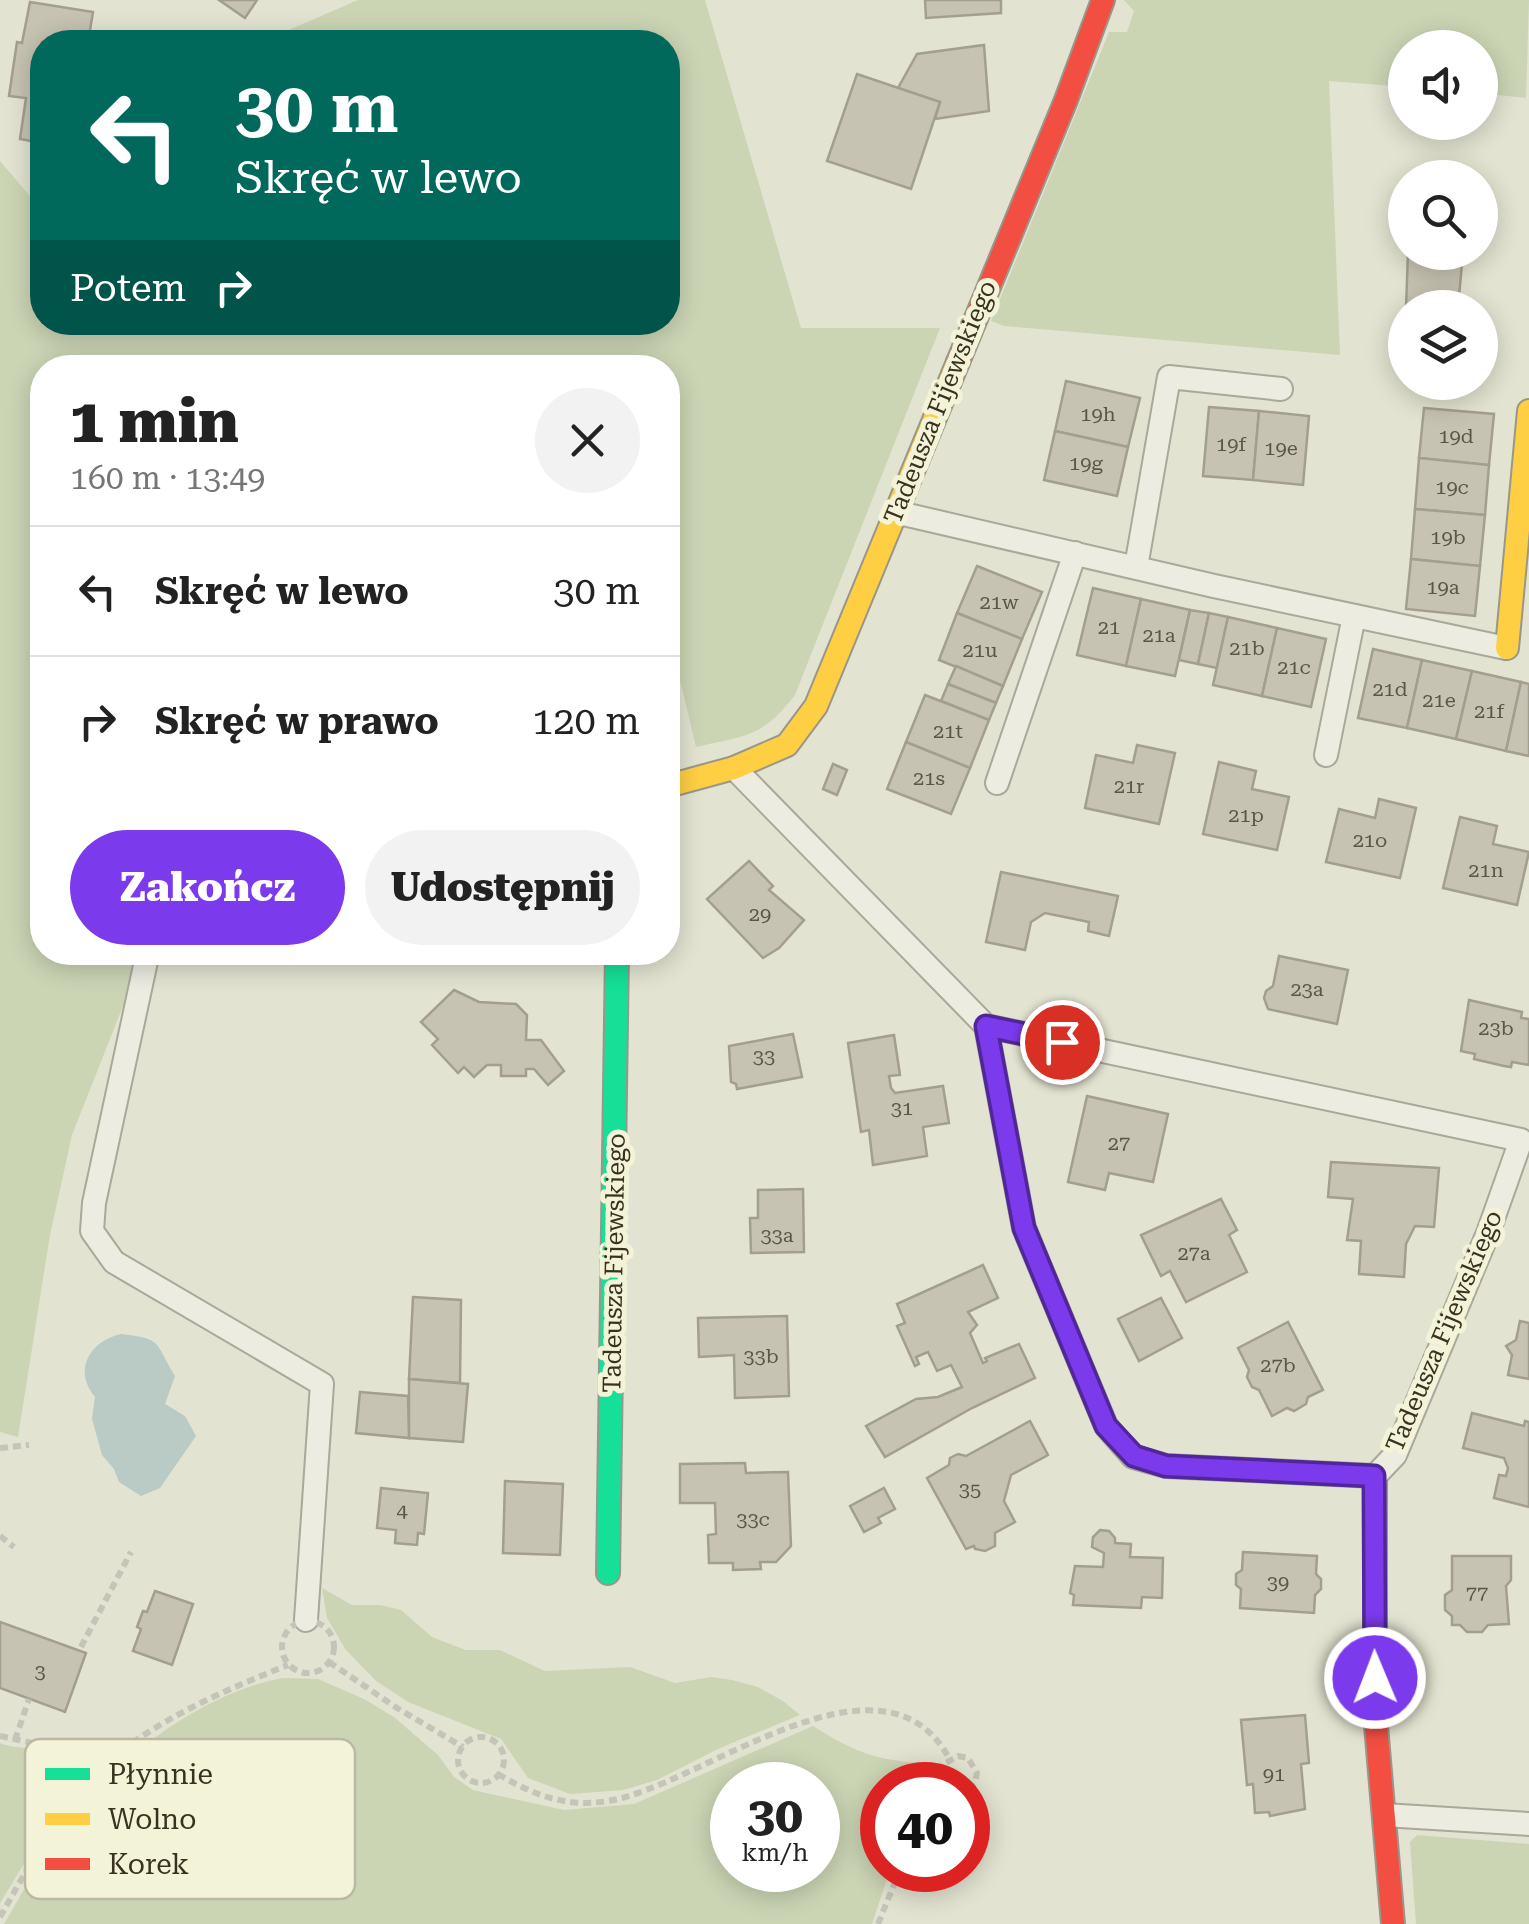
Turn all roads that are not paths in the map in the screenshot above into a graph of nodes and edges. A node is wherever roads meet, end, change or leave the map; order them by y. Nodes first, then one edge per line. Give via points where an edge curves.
1 (1103, 0) edge
2 (1280, 389) dead end
3 (1529, 414) edge
4 (895, 512) junction
5 (1076, 553) junction
6 (1136, 567) junction
7 (1354, 616) junction
8 (1518, 651) edge
9 (1326, 755) dead end
10 (734, 768) junction
11 (997, 782) dead end
12 (680, 783) edge
13 (145, 965) edge
14 (617, 965) edge
15 (986, 1026) junction
16 (1525, 1140) edge
17 (1374, 1476) junction
18 (608, 1573) dead end
19 (306, 1620) dead end
20 (1384, 1815) junction
21 (1529, 1824) edge
22 (1393, 1924) edge

1 - 4 street, Tadeusza Fijewskiego
2 - 6 lane via 1169,377
3 - 8 street
4 - 5 lane
4 - 10 street, Tadeusza Fijewskiego via 816,706 787,745
5 - 6 lane
5 - 11 lane
6 - 7 lane
7 - 8 lane
7 - 9 lane
10 - 12 street, Tadeusza Fijewskiego
10 - 15 lane
13 - 19 lane via 92,1232 114,1262 322,1384
14 - 18 street, Tadeusza Fijewskiego
15 - 16 lane, Tadeusza Fijewskiego
15 - 17 lane, Tadeusza Fijewskiego via 1024,1228 1106,1426 1134,1456 1166,1466
16 - 17 lane, Tadeusza Fijewskiego via 1394,1455
17 - 20 street via 1376,1714
20 - 21 lane
20 - 22 street

